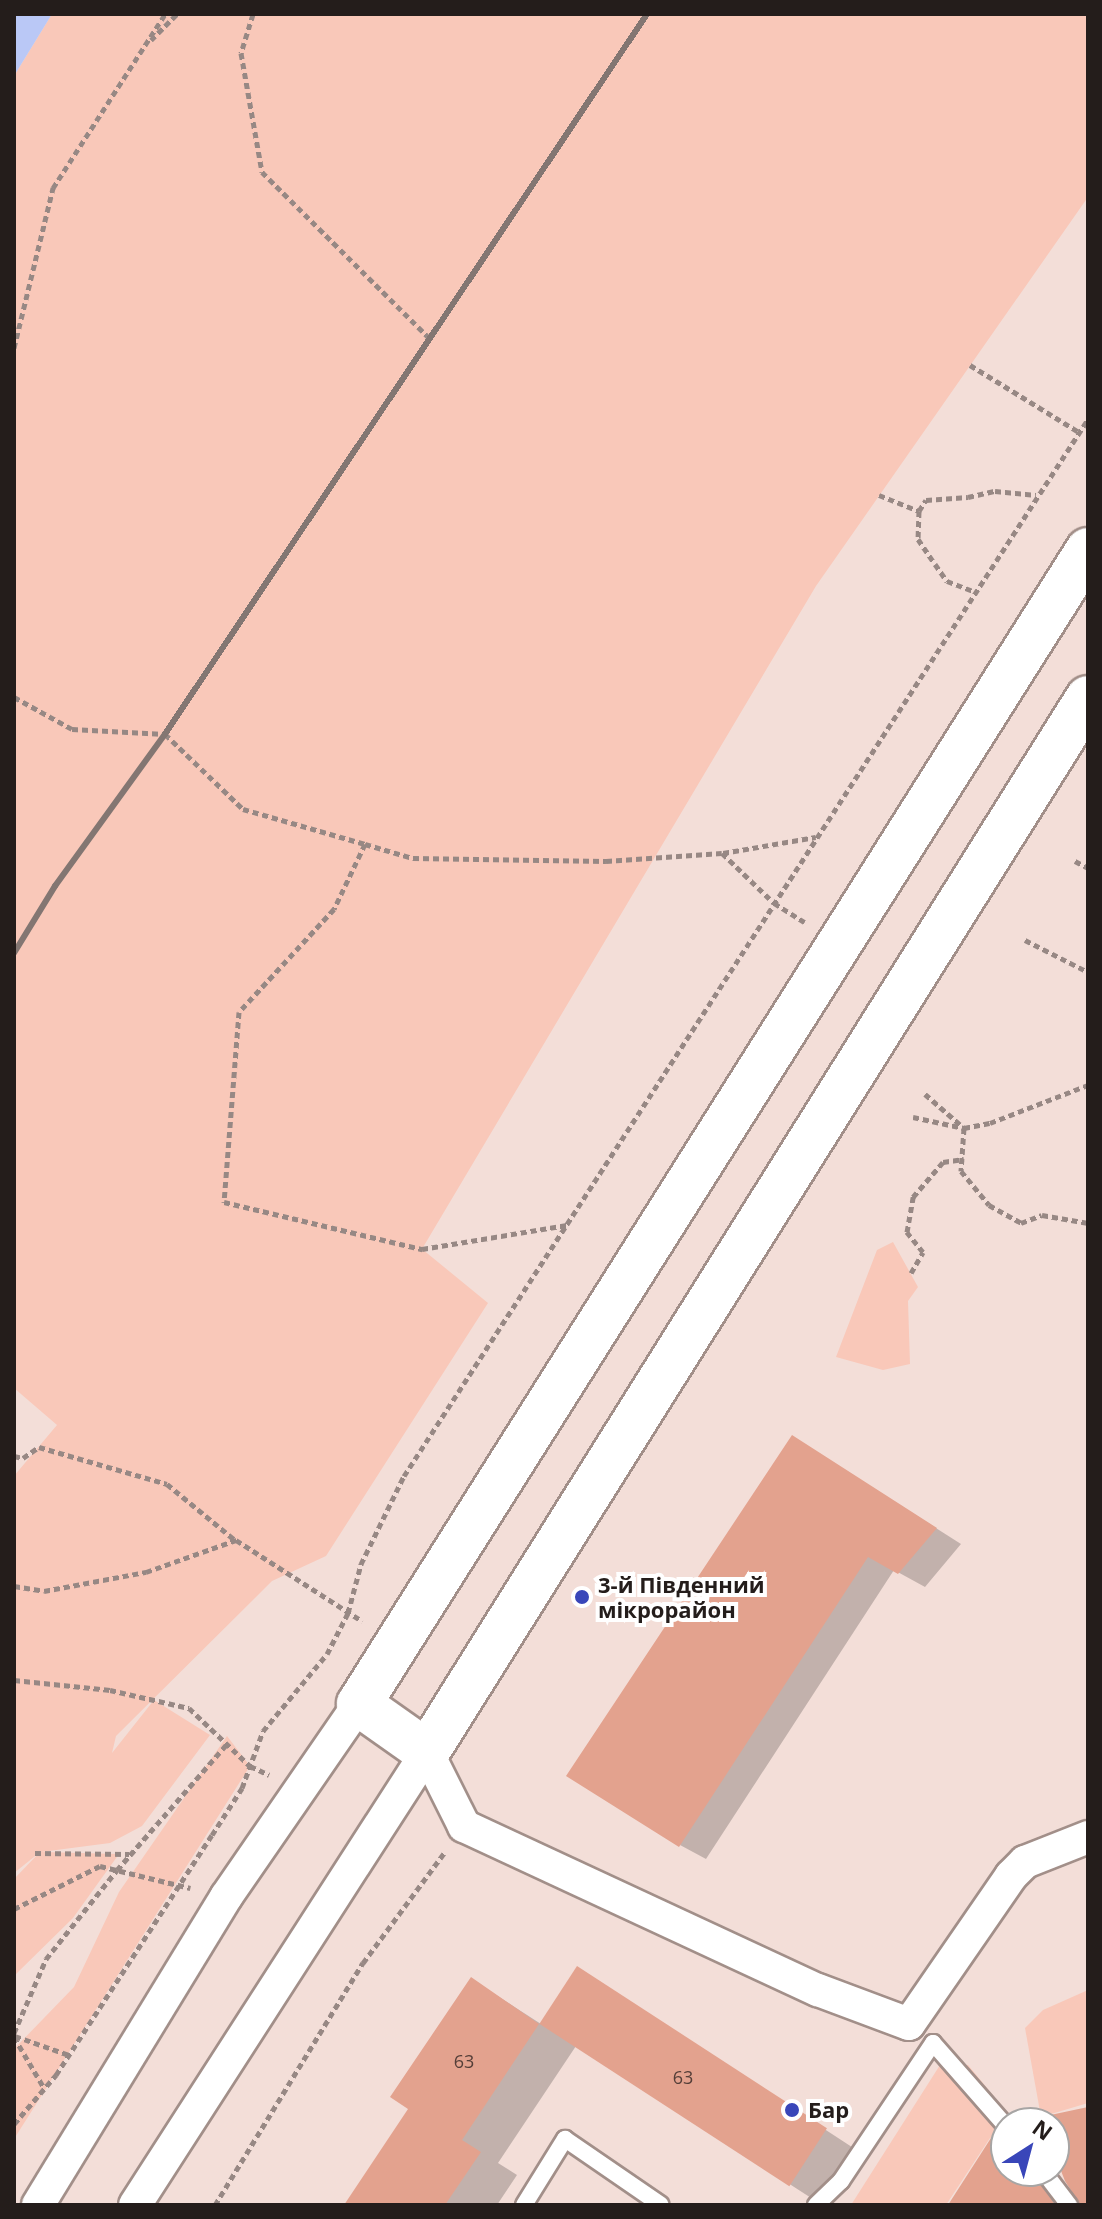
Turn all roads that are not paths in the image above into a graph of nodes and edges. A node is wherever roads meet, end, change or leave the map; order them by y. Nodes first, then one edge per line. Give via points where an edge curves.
1 (1088, 550) edge
2 (1088, 698) edge
3 (359, 1704) junction
4 (427, 1752) junction
5 (1088, 1837) edge
6 (921, 2033) junction
7 (990, 2108) edge
8 (1055, 2187) edge
9 (38, 2205) edge
10 (135, 2205) edge
11 (524, 2205) edge
12 (661, 2205) edge
13 (816, 2205) edge
14 (1069, 2205) edge

1 - 3 street
2 - 4 street
3 - 4 street
3 - 9 street via 226,1897
4 - 6 street via 464,1826
4 - 10 street
5 - 6 street via 1034,1858 1011,1876
6 - 7 lane
6 - 13 lane via 841,2181
8 - 14 lane
11 - 12 lane via 565,2139

